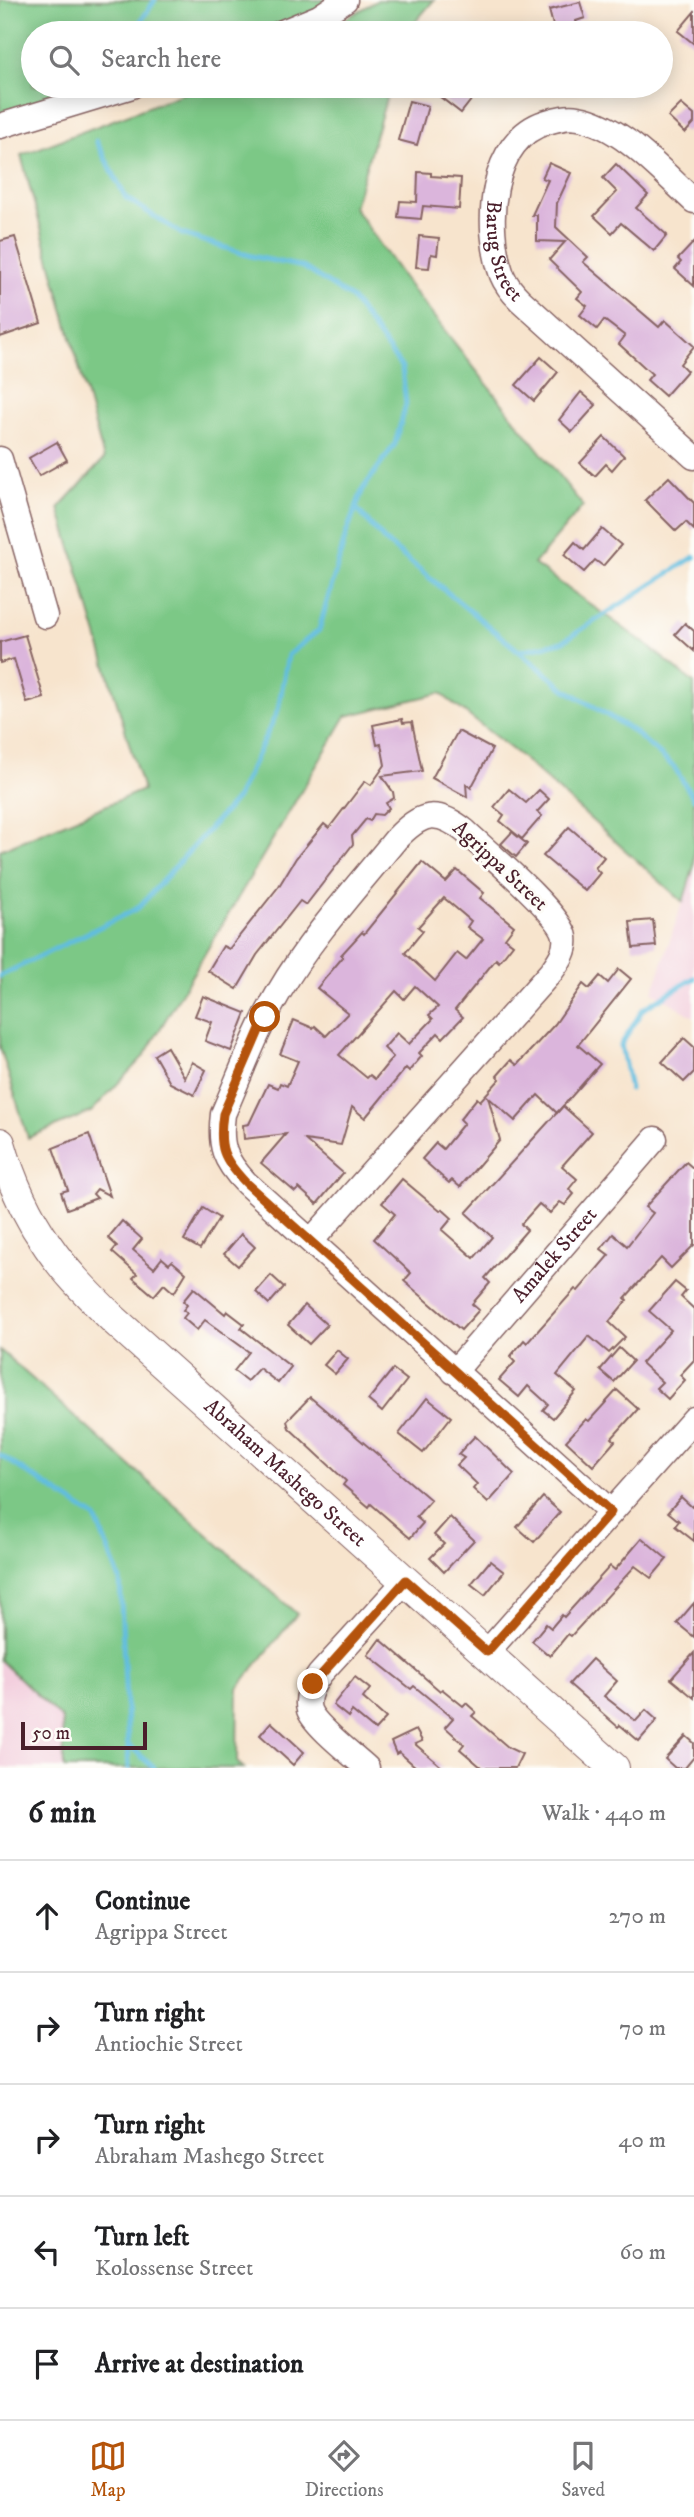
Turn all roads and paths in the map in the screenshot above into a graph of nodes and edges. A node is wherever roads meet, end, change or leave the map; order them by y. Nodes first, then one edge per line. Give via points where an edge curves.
1 (345, 0) edge
2 (309, 21) edge
3 (92, 98) edge
4 (0, 126) edge
5 (694, 201) edge
6 (694, 457) edge
7 (0, 459) edge
8 (45, 616) dead end
9 (655, 1139) dead end
10 (0, 1143) edge
11 (311, 1241) junction
12 (454, 1372) junction
13 (694, 1419) edge
14 (611, 1512) junction
15 (406, 1580) junction
16 (487, 1652) junction
17 (368, 1768) edge
18 (614, 1768) edge

1 - 2 street
3 - 4 street
5 - 6 street, Barug Street via 613,133 591,121 562,117 528,130 512,145 498,178 493,241 503,277 520,300
7 - 8 street
9 - 12 street, Amalek Street
10 - 15 main road, Abraham Mashego Street via 39,1233 71,1276 113,1319
11 - 11 street, Agrippa Street via 229,1166 223,1149 223,1114 265,1017 298,963 396,839 424,817 439,816 465,831 551,913 565,937 561,958
11 - 12 street, Agrippa Street
12 - 14 street, Agrippa Street
13 - 14 street
14 - 16 street
15 - 16 main road, Abraham Mashego Street
15 - 17 street via 320,1674 309,1699 309,1711 317,1721
16 - 18 main road, Abraham Mashego Street

